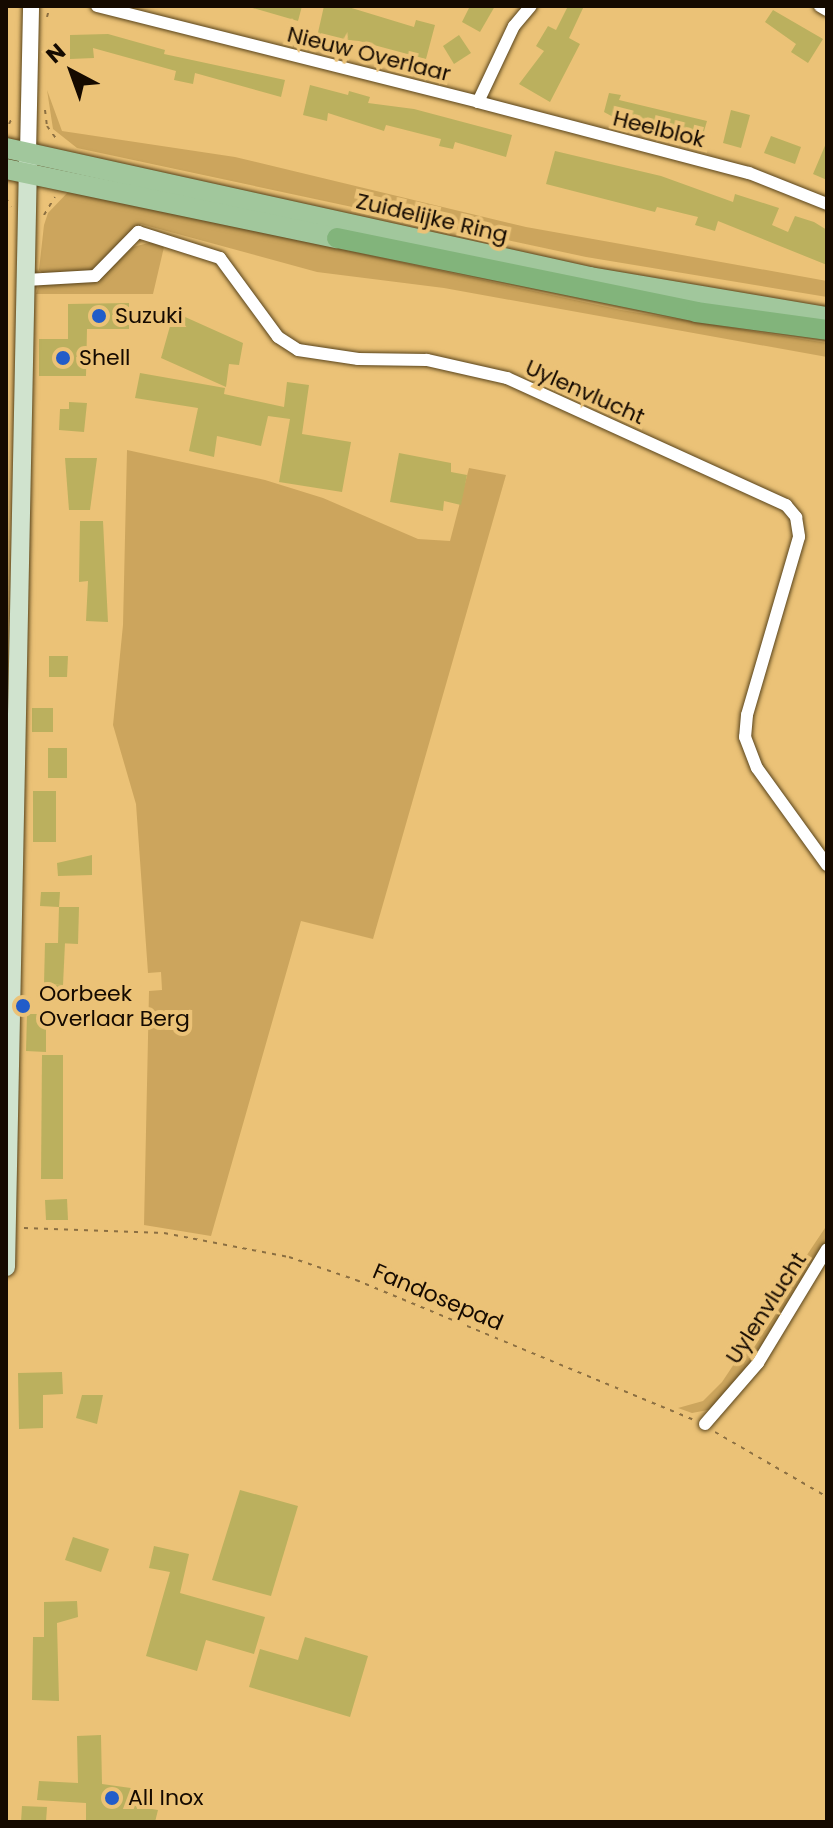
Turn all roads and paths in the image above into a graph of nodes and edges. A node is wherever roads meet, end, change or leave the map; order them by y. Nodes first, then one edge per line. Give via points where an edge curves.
1 (31, 6) edge
2 (97, 6) edge
3 (531, 6) edge
4 (820, 6) edge
5 (827, 10) edge
6 (478, 102) junction
7 (52, 135) dead end
8 (6, 148) edge
9 (60, 162) junction
10 (28, 163) junction
11 (6, 169) edge
12 (827, 204) edge
13 (42, 219) dead end
14 (337, 238) joint
15 (26, 280) junction
16 (827, 317) edge
17 (827, 330) edge
18 (827, 865) edge
19 (7, 1227) edge
20 (827, 1249) edge
21 (6, 1267) edge
22 (705, 1424) junction
23 (827, 1497) edge

1 - 10 street
2 - 6 street, Nieuw Overlaar
3 - 6 street via 514,26
4 - 5 street
6 - 12 street, Heelblok via 749,173
7 - 9 path
8 - 10 main road
9 - 10 main road, Zuidelijke Ring
9 - 13 path via 59,191
9 - 14 main road, Zuidelijke Ring
9 - 16 main road, Zuidelijke Ring via 590,277
10 - 11 main road
10 - 15 main road
14 - 17 highway, Zuidelijke Ring via 696,312
15 - 18 street, Uylenvlucht via 95,276 138,232 220,258 278,337 298,350 439,362 507,378 786,505 796,517 799,537 745,737 757,768
15 - 19 main road
19 - 21 main road
19 - 22 path, Fandosepad via 164,1233 289,1257
20 - 22 street, Uylenvlucht via 758,1363
22 - 23 path, Fandosepad

